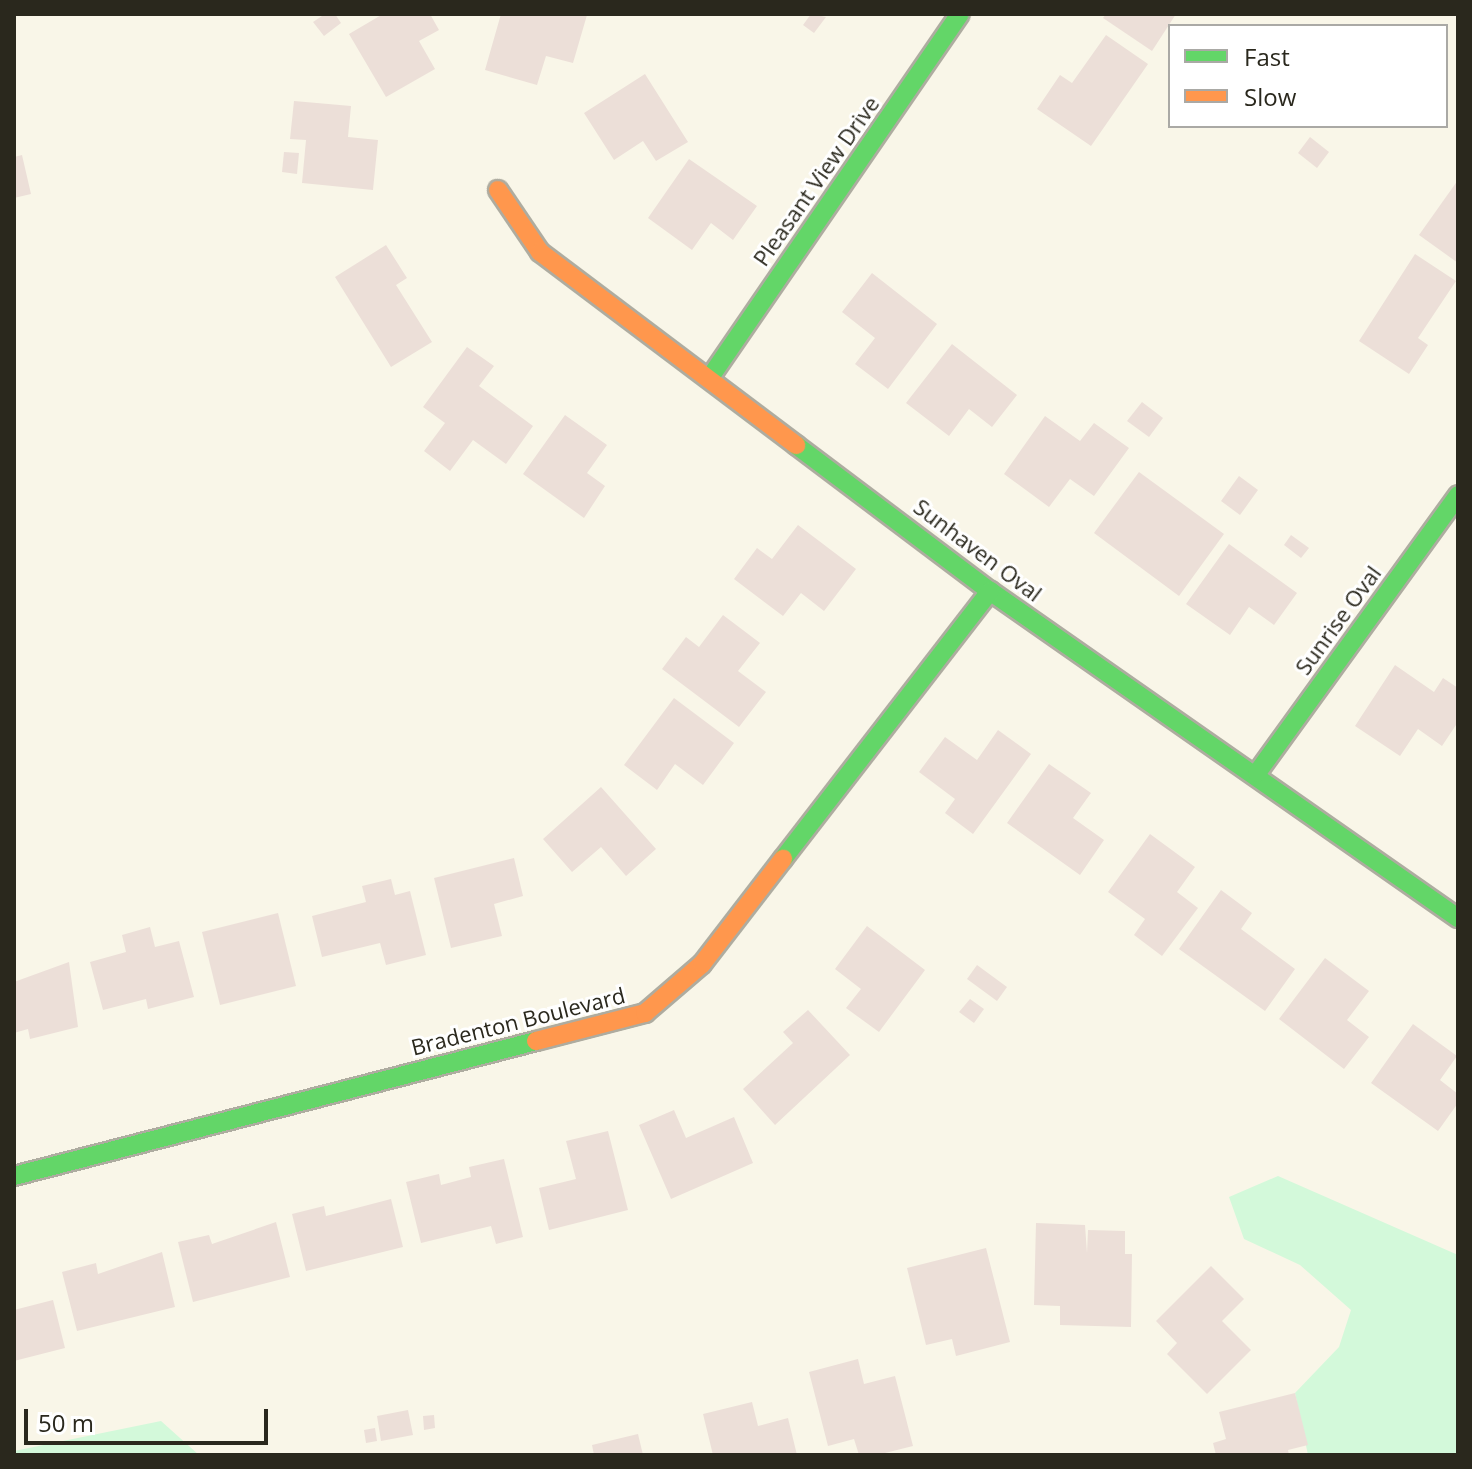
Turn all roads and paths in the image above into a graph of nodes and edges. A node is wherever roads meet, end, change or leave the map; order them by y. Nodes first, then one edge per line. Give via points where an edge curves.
1 (960, 14) edge
2 (498, 190) dead end
3 (711, 376) junction
4 (1458, 495) edge
5 (990, 591) junction
6 (1257, 773) junction
7 (1458, 918) edge
8 (14, 1176) edge

1 - 3 street, Pleasant View Drive
2 - 3 street, Sunhaven Oval via 540,252
3 - 5 street, Sunhaven Oval
4 - 6 street, Sunrise Oval
5 - 6 street, Sunhaven Oval
5 - 8 street, Bradenton Boulevard via 702,964 645,1013
6 - 7 street, Sunhaven Oval

